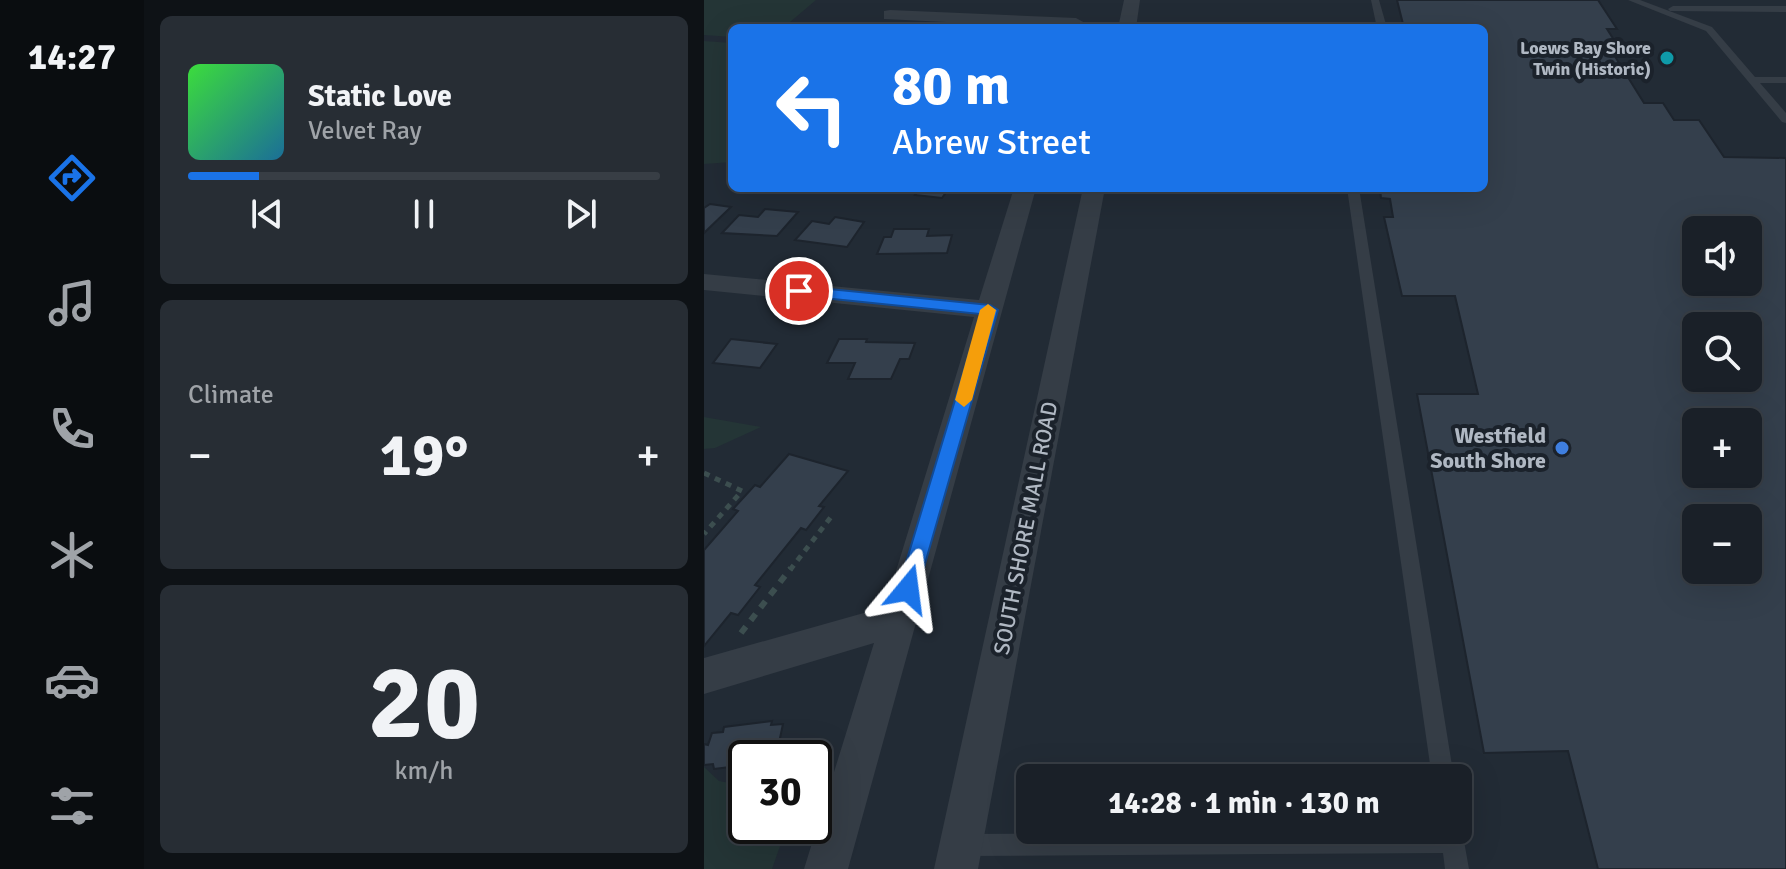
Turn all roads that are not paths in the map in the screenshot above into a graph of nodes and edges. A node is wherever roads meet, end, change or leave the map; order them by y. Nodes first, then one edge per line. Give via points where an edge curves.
1 (1083, 0) edge
2 (1132, 0) edge
3 (1375, 0) edge
4 (1632, 0) edge
5 (1786, 9) edge
6 (1659, 10) junction
7 (890, 15) dead end
8 (1056, 24) edge
9 (1075, 24) edge
10 (1128, 24) edge
11 (1381, 24) edge
12 (1751, 80) junction
13 (1786, 80) edge
14 (1780, 108) edge
15 (1786, 120) edge
16 (1024, 192) edge
17 (1093, 192) edge
18 (1354, 192) edge
19 (704, 282) edge
20 (990, 310) junction
21 (899, 619) junction
22 (704, 676) edge
23 (1441, 764) edge
24 (1264, 844) edge
25 (1453, 844) edge
26 (959, 857) edge
27 (826, 869) edge
28 (1457, 869) edge

1 - 9 street
2 - 10 street
3 - 11 lane
4 - 6 lane
5 - 6 lane
6 - 12 lane via 1709,29
7 - 8 street
12 - 13 lane
12 - 14 lane
14 - 15 lane
16 - 20 street
17 - 26 street, SOUTH SHORE MALL ROAD
18 - 23 lane
19 - 20 street
20 - 21 street
21 - 22 street
21 - 27 street
24 - 26 lane
25 - 28 lane

